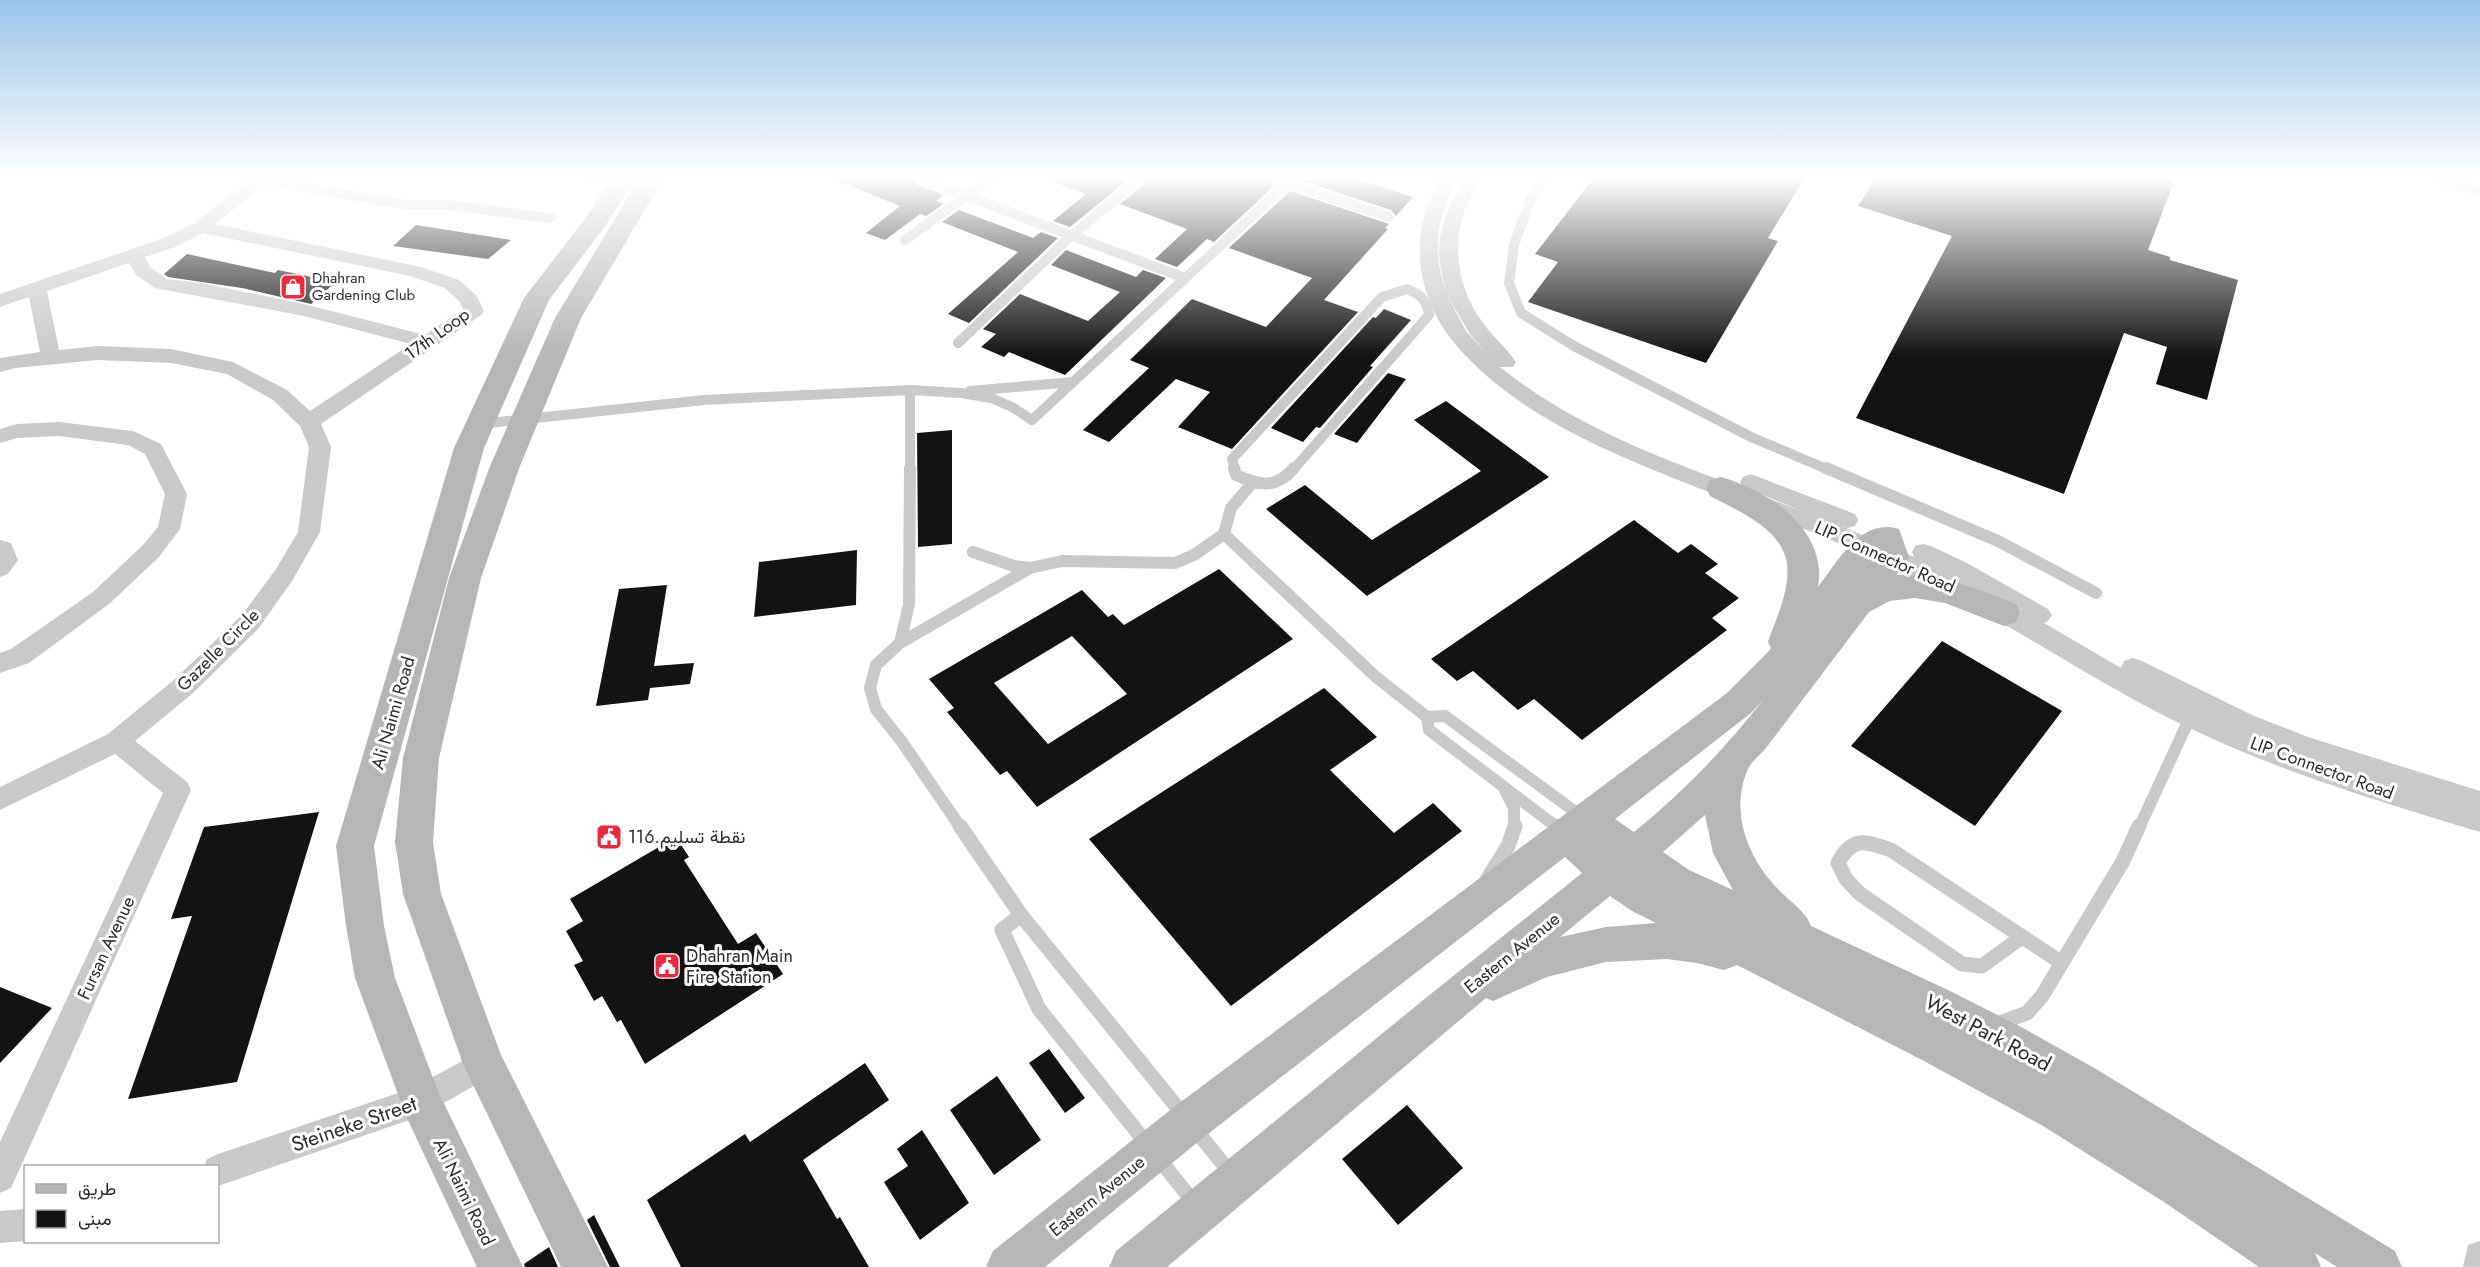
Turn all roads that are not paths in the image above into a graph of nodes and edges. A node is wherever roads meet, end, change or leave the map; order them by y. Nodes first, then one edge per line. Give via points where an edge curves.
1 (178, 238) edge
2 (256, 238) edge
3 (583, 238) edge
4 (602, 238) edge
5 (908, 238) edge
6 (1069, 238) edge
7 (1080, 238) edge
8 (1228, 238) edge
9 (1428, 238) edge
10 (1448, 238) edge
11 (1516, 238) edge
12 (905, 240) dead end
13 (134, 255) junction
14 (1185, 278) junction
15 (37, 288) junction
16 (0, 301) edge
17 (1429, 315) junction
18 (1452, 324) junction
19 (427, 342) junction
20 (958, 343) dead end
21 (51, 358) junction
22 (0, 365) edge
23 (1073, 382) junction
24 (910, 390) junction
25 (961, 393) junction
26 (525, 420) junction
27 (309, 422) junction
28 (479, 424) junction
29 (0, 436) edge
30 (1252, 483) junction
31 (1720, 488) junction
32 (1224, 534) junction
33 (1883, 547) junction
34 (0, 548) edge
35 (973, 552) dead end
36 (1030, 567) junction
37 (0, 568) edge
38 (2096, 593) dead end
39 (1857, 605) junction
40 (2004, 613) junction
41 (900, 643) junction
42 (1780, 661) junction
43 (0, 663) edge
44 (2194, 709) junction
45 (1427, 717) junction
46 (117, 741) junction
47 (1731, 765) junction
48 (1501, 783) junction
49 (0, 799) edge
50 (2480, 802) edge
51 (2480, 821) edge
52 (1576, 826) junction
53 (1622, 864) junction
54 (1472, 904) junction
55 (1021, 915) junction
56 (2022, 937) junction
57 (2062, 963) junction
58 (1819, 969) junction
59 (1441, 1010) junction
60 (1984, 1029) junction
61 (484, 1064) junction
62 (421, 1101) junction
63 (1189, 1122) junction
64 (1151, 1152) junction
65 (219, 1170) edge
66 (0, 1177) edge
67 (1235, 1179) junction
68 (1200, 1210) junction
69 (24, 1225) edge
70 (0, 1227) edge
71 (2480, 1257) edge
72 (500, 1267) edge
73 (585, 1267) edge
74 (1009, 1267) edge
75 (1132, 1267) edge
76 (2298, 1267) edge
77 (2379, 1267) edge
78 (2479, 1267) edge

1 - 13 street
2 - 19 street, 17th Loop via 414,270 452,284 469,299 474,311
3 - 28 main road, Ali Naimi Road via 537,298
4 - 26 main road, Ali Naimi Road
5 - 12 lane
6 - 20 lane
7 - 14 lane
8 - 14 lane
9 - 18 street, LIP Connector Road via 1427,249 1439,300
10 - 33 street, LIP Connector Road via 1451,283 1470,322 1532,384 1610,426
11 - 38 lane via 1509,283 1521,313 1574,346 1751,436 1998,541
13 - 15 street
13 - 19 street via 143,271 162,285 304,310
14 - 23 lane
15 - 16 street
15 - 21 street
17 - 18 lane
17 - 30 lane via 1284,480
17 - 30 lane via 1428,304 1420,294 1407,289 1382,297 1232,459 1236,475
18 - 31 street, LIP Connector Road via 1494,373 1553,414
19 - 27 street, 17th Loop
21 - 22 street, Gazelle Circle
21 - 27 street, Gazelle Circle via 98,353 171,356 233,369 280,395
23 - 25 lane
23 - 25 lane via 1032,420 991,398
24 - 25 lane
24 - 26 lane via 704,399
24 - 41 lane via 909,604
26 - 28 lane
26 - 61 main road, Ali Naimi Road via 465,578 422,758 414,842 422,894
27 - 46 street, Gazelle Circle via 320,447 309,532 284,575 250,622 184,686
28 - 62 main road, Ali Naimi Road via 355,846 375,978
29 - 43 street via 58,429 133,438 153,449 176,494 169,529 151,551 101,598 20,656
30 - 32 lane via 1231,508
31 - 33 street, LIP Connector Road
31 - 42 main road, Eastern Avenue via 1764,512 1785,529 1799,544 1804,558 1805,573
32 - 36 lane via 1175,563 1062,561
32 - 45 lane via 1376,677
33 - 39 main road, Eastern Avenue
33 - 40 street, LIP Connector Road
33 - 42 main road, Eastern Avenue
33 - 44 street, LIP Connector Road via 1959,569
34 - 37 street via 7,560
35 - 36 lane via 1014,566
36 - 41 lane
39 - 40 main road, Eastern Avenue via 1876,591 1921,585
39 - 47 main road, Eastern Avenue
40 - 44 street, LIP Connector Road via 2134,688
41 - 55 lane via 876,665 870,687 876,709
42 - 52 main road, Eastern Avenue via 1739,703
44 - 50 street, LIP Connector Road
44 - 51 street, LIP Connector Road via 2315,770
44 - 57 lane via 2123,861
45 - 48 lane via 1429,730
45 - 52 lane via 1445,716
46 - 49 street, Gazelle Circle
46 - 66 street, Fursan Avenue via 178,790
47 - 53 main road, Eastern Avenue via 1684,813
47 - 58 main road via 1724,798 1724,828 1731,851 1745,879
48 - 52 lane
48 - 54 lane via 1515,810 1513,830 1505,852
52 - 53 main road, West Park Road
52 - 54 main road, Eastern Avenue
53 - 58 main road, West Park Road via 1646,898
53 - 59 main road, Eastern Avenue
54 - 63 main road, Eastern Avenue
55 - 63 lane
55 - 64 lane via 1002,930 1039,1009
56 - 56 lane via 1891,850 1870,842 1855,842 1844,849 1838,863 1859,893 1962,964 1982,966
56 - 57 lane
57 - 60 lane via 2042,996 2026,1013
58 - 59 main road via 1665,940 1632,942 1588,947 1512,972
58 - 60 main road, West Park Road
58 - 76 main road, West Park Road via 1938,1047 2058,1111
59 - 67 main road, Eastern Avenue
60 - 77 main road, West Park Road via 2081,1083
61 - 62 street, Steineke Street
61 - 73 main road, Ali Naimi Road
62 - 65 street, Steineke Street
62 - 72 main road, Ali Naimi Road
63 - 64 main road, Eastern Avenue
63 - 67 lane
64 - 68 lane
64 - 74 main road, Eastern Avenue
67 - 68 main road, Eastern Avenue
68 - 75 main road, Eastern Avenue
69 - 70 street
71 - 78 street

